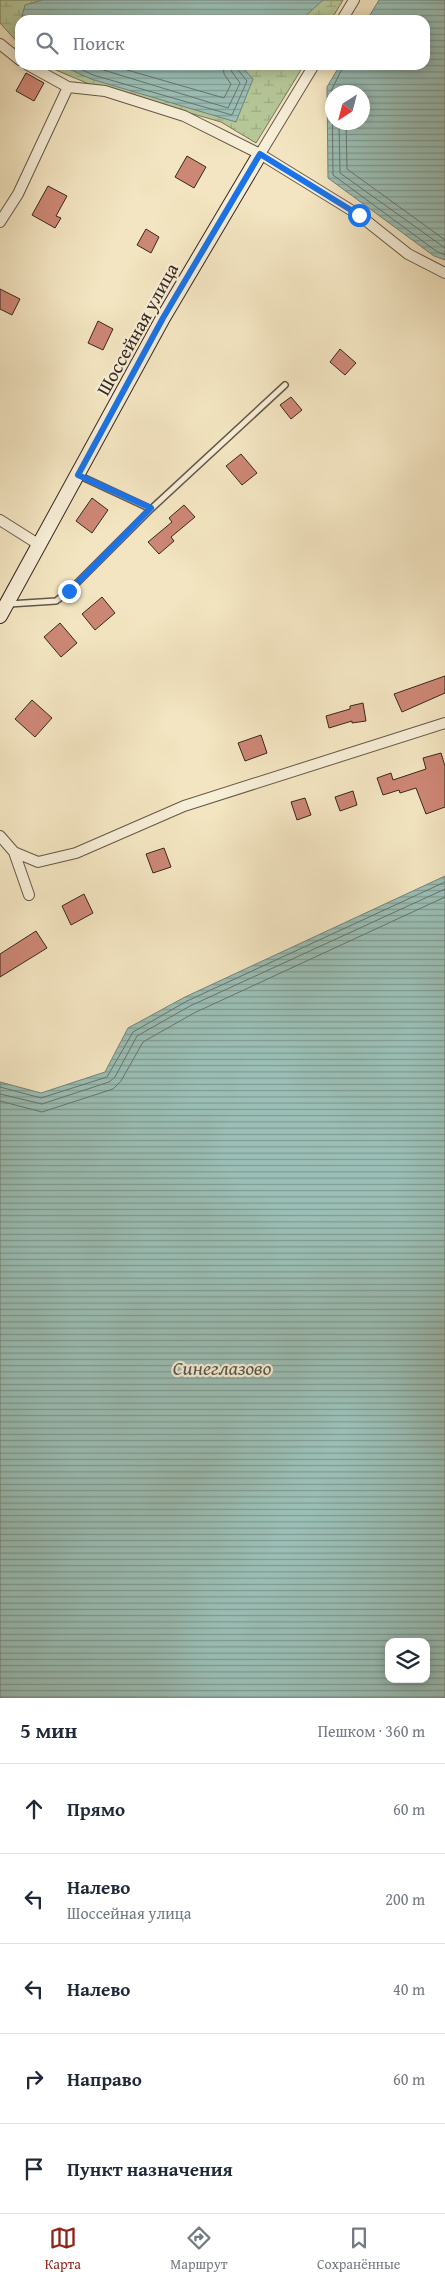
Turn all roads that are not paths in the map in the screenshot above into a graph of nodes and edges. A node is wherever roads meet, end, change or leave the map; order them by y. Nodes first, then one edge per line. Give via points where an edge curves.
1 (354, 0) edge
2 (345, 15) edge
3 (0, 44) edge
4 (15, 56) edge
5 (37, 70) edge
6 (311, 70) edge
7 (68, 87) junction
8 (260, 154) junction
9 (0, 222) edge
10 (445, 273) edge
11 (284, 385) dead end
12 (78, 475) junction
13 (151, 508) junction
14 (0, 520) edge
15 (38, 544) junction
16 (3, 610) edge
17 (445, 723) edge
18 (0, 836) edge
19 (14, 852) junction
20 (28, 895) dead end

1 - 2 street
3 - 4 street
5 - 7 street
6 - 8 street, Шоссейная улица
7 - 8 street via 105,91 184,116
7 - 9 street via 18,194
8 - 10 street via 359,215 408,254
8 - 12 street, Шоссейная улица via 163,318
11 - 13 lane
12 - 13 lane
12 - 15 street, Шоссейная улица
13 - 16 lane via 69,591 56,600
14 - 15 street
15 - 16 street, Шоссейная улица
17 - 19 street via 184,806 76,853 38,862
18 - 19 street
19 - 20 street

